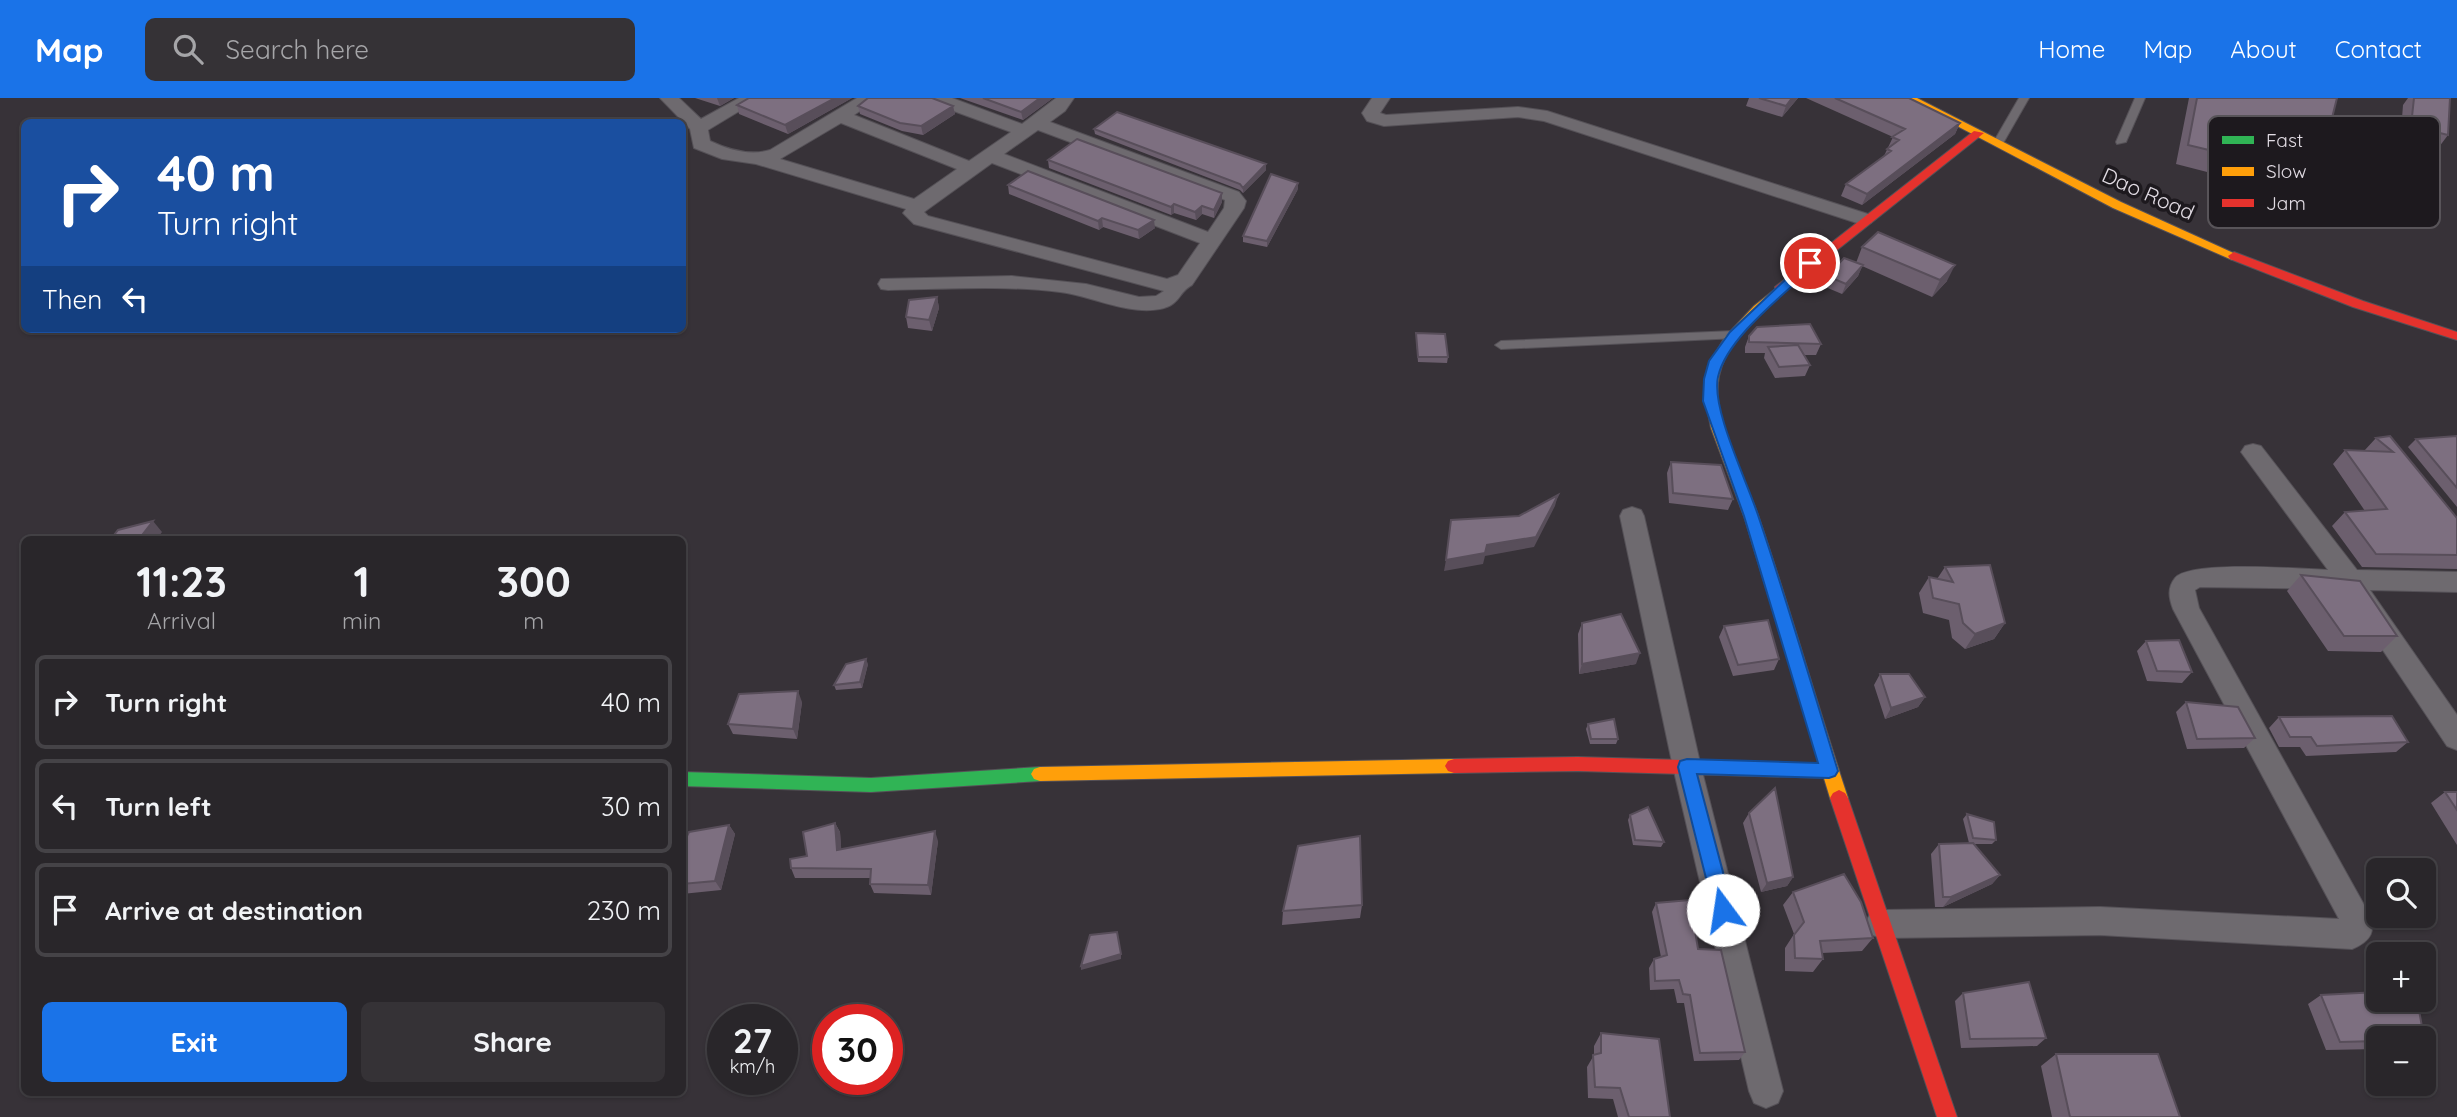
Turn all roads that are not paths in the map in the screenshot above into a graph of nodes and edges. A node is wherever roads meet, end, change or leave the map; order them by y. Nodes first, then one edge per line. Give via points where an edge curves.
1 (669, 98) edge
2 (752, 98) edge
3 (870, 98) edge
4 (935, 98) edge
5 (1065, 98) edge
6 (1381, 98) edge
7 (2024, 98) edge
8 (2140, 98) edge
9 (1914, 99) edge
10 (842, 117) junction
11 (1030, 127) junction
12 (699, 128) junction
13 (1978, 133) junction
14 (2121, 142) dead end
15 (1998, 143) junction
16 (989, 155) junction
17 (763, 160) junction
18 (971, 168) junction
19 (917, 206) junction
20 (1864, 219) junction
21 (1210, 240) junction
22 (888, 284) dead end
23 (1179, 284) junction
24 (1734, 335) junction
25 (2457, 336) edge
26 (1501, 345) dead end
27 (2253, 452) dead end
28 (1632, 516) dead end
29 (2349, 579) junction
30 (2457, 582) edge
31 (2457, 738) edge
32 (1687, 767) junction
33 (1829, 771) junction
34 (686, 779) edge
35 (1881, 924) junction
36 (1766, 1091) dead end
37 (1947, 1117) edge

1 - 12 street
2 - 12 street
3 - 10 street
4 - 11 street
5 - 11 street
6 - 20 street via 1371,113 1384,121 1518,112 1547,116
7 - 15 lane
8 - 14 lane
9 - 13 street, Dao Road
10 - 17 street
10 - 18 street
11 - 16 street
11 - 21 street via 1232,196 1234,208
12 - 17 street via 701,144 712,150
13 - 15 street, Dao Road
13 - 20 street
15 - 25 street, Dao Road via 2071,182 2220,249 2379,312
16 - 18 street
16 - 21 street
17 - 19 street
18 - 19 street
19 - 23 street via 913,214 921,220 1158,284
20 - 24 street via 1791,278
21 - 23 street
22 - 23 street via 1053,286 1151,305 1169,299
24 - 26 lane
24 - 33 street via 1716,361 1710,401 1751,516
27 - 29 street
28 - 32 street
29 - 30 street
29 - 31 street
29 - 35 street via 2200,577 2188,579 2182,596 2357,922 2352,934 2100,921
32 - 33 street
32 - 34 street via 1480,765 1051,773 871,785
32 - 36 street
33 - 35 street
35 - 37 street

